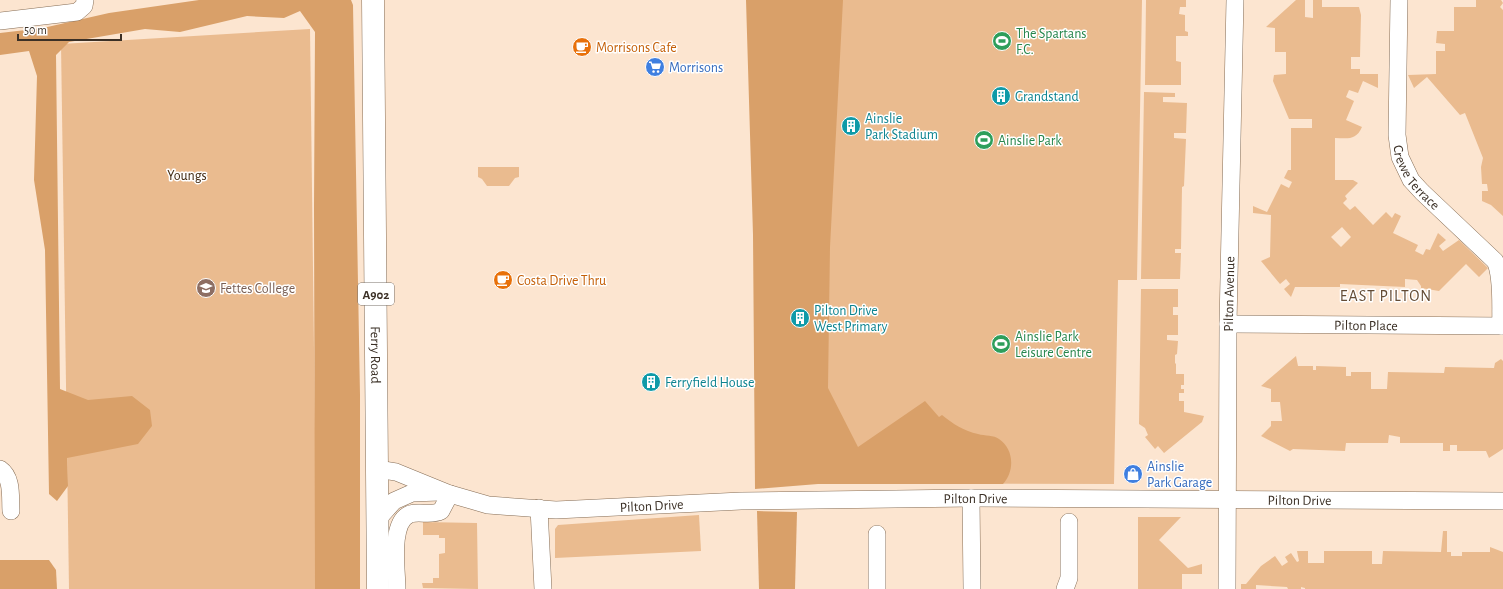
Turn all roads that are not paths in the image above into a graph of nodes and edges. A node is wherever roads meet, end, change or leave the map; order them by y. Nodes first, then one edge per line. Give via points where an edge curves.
1 (373, 0) edge
2 (1235, 0) edge
3 (1399, 0) edge
4 (84, 3) edge
5 (0, 21) edge
6 (1228, 324) junction
7 (1502, 326) edge
8 (0, 469) edge
9 (377, 470) junction
10 (446, 493) junction
11 (971, 498) junction
12 (1227, 499) junction
13 (1503, 501) edge
14 (539, 508) junction
15 (11, 511) dead end
16 (377, 520) junction
17 (1069, 522) dead end
18 (877, 534) dead end
19 (378, 589) edge
20 (397, 589) edge
21 (543, 589) edge
22 (877, 589) edge
23 (972, 589) edge
24 (1065, 589) edge
25 (1227, 589) edge

1 - 9 main road, Ferry Road / A902
2 - 6 street, Pilton Avenue
3 - 7 street, Crewe Terrace via 1397,135 1400,157 1411,180 1495,261 1499,274
4 - 5 street via 77,12
6 - 7 street, Pilton Place
6 - 12 street, Pilton Avenue
8 - 15 street via 8,480
9 - 10 street, Pilton Drive via 396,472
9 - 16 main road, Ferry Road / A902
10 - 14 street, Pilton Drive via 488,505
10 - 16 street, Pilton Drive via 412,494 394,501
10 - 20 street via 441,511 410,514 400,524 396,536
11 - 12 street, Pilton Drive
11 - 14 street, Pilton Drive via 741,501 556,510
11 - 23 street
12 - 13 street, Pilton Drive
12 - 25 street, Pilton Avenue
14 - 21 street
16 - 19 main road, Ferry Road / A902
17 - 24 street via 1069,578
18 - 22 street

